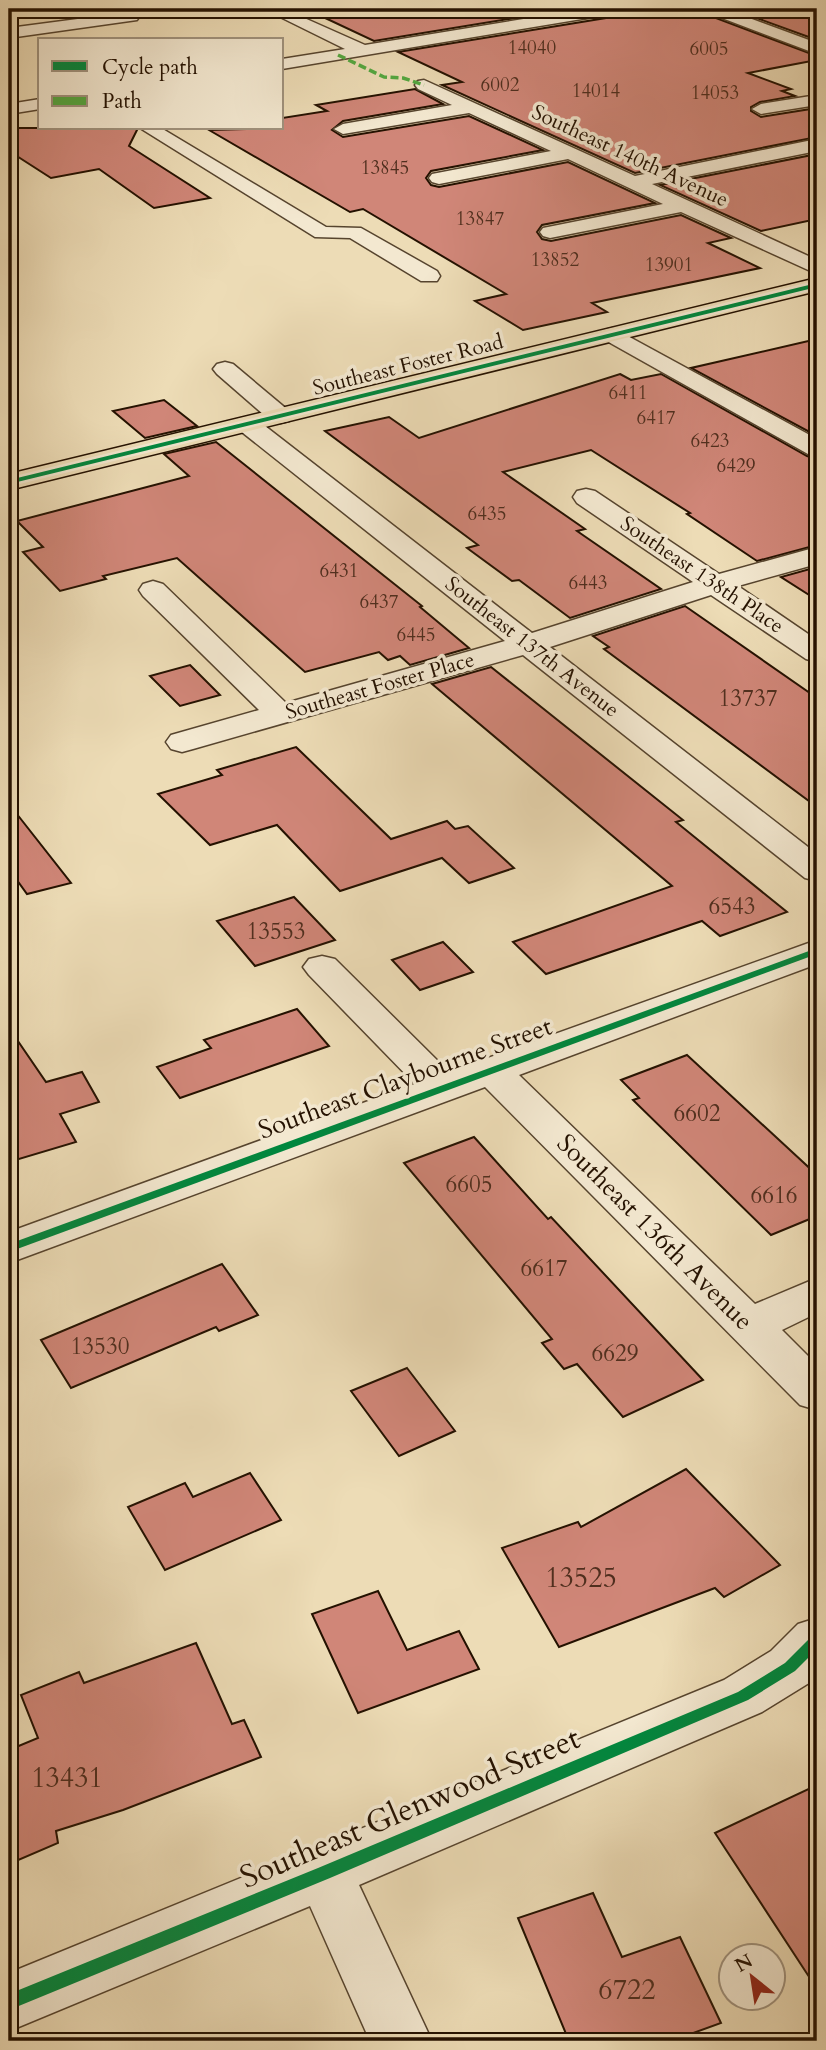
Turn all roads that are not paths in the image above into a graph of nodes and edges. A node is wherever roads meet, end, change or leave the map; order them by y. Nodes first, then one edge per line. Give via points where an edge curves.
1 (242, 9) edge
2 (276, 9) edge
3 (612, 9) edge
4 (710, 9) edge
5 (589, 10) edge
6 (214, 14) dead end
7 (131, 17) dead end
8 (9, 33) edge
9 (817, 49) edge
10 (364, 51) junction
11 (284, 64) edge
12 (424, 85) dead end
13 (817, 100) edge
14 (38, 104) edge
15 (470, 107) junction
16 (9, 109) edge
17 (761, 109) dead end
18 (343, 128) dead end
19 (152, 130) edge
20 (817, 145) edge
21 (570, 153) junction
22 (439, 178) dead end
23 (633, 182) junction
24 (683, 206) junction
25 (550, 232) dead end
26 (817, 268) edge
27 (429, 276) dead end
28 (817, 285) edge
29 (613, 335) junction
30 (225, 369) dead end
31 (280, 416) junction
32 (247, 424) junction
33 (817, 449) edge
34 (9, 482) edge
35 (586, 497) dead end
36 (817, 555) edge
37 (715, 584) junction
38 (153, 590) dead end
39 (528, 644) junction
40 (817, 653) edge
41 (281, 715) junction
42 (182, 742) dead end
43 (817, 871) edge
44 (817, 951) edge
45 (322, 967) dead end
46 (492, 1071) junction
47 (443, 1089) junction
48 (9, 1248) edge
49 (817, 1294) edge
50 (750, 1326) junction
51 (817, 1393) edge
52 (817, 1640) edge
53 (324, 1873) junction
54 (9, 2001) edge
55 (401, 2041) edge

1 - 6 street
2 - 10 street
3 - 5 street
4 - 9 street
5 - 10 street
7 - 8 street
10 - 11 street
12 - 15 street, Southeast 140th Avenue
13 - 17 street
14 - 16 street
15 - 18 street
15 - 21 street, Southeast 140th Avenue
19 - 27 street via 322,233 354,232
20 - 23 street
21 - 22 street
21 - 23 street, Southeast 140th Avenue
23 - 24 street, Southeast 140th Avenue
24 - 25 street
24 - 26 street, Southeast 140th Avenue
28 - 29 main road, Southeast Foster Road
29 - 31 main road, Southeast Foster Road
29 - 33 street
30 - 31 street
31 - 32 main road, Southeast Foster Road
32 - 34 main road, Southeast Foster Road
32 - 39 street, Southeast 137th Avenue
35 - 37 street, Southeast 138th Place
36 - 37 street, Southeast Foster Place
37 - 39 street, Southeast Foster Place
37 - 40 street, Southeast 138th Place
38 - 41 street
39 - 41 street, Southeast Foster Place
39 - 43 street, Southeast 137th Avenue
41 - 42 street, Southeast Foster Place
44 - 46 street, Southeast Claybourne Street
45 - 47 street
46 - 47 street, Southeast Claybourne Street
46 - 50 street, Southeast 136th Avenue
47 - 48 street, Southeast Claybourne Street
49 - 50 street
50 - 51 street, Southeast 136th Avenue
52 - 53 street, Southeast Glenwood Street via 790,1667 743,1696
53 - 54 street, Southeast Glenwood Street
53 - 55 street

